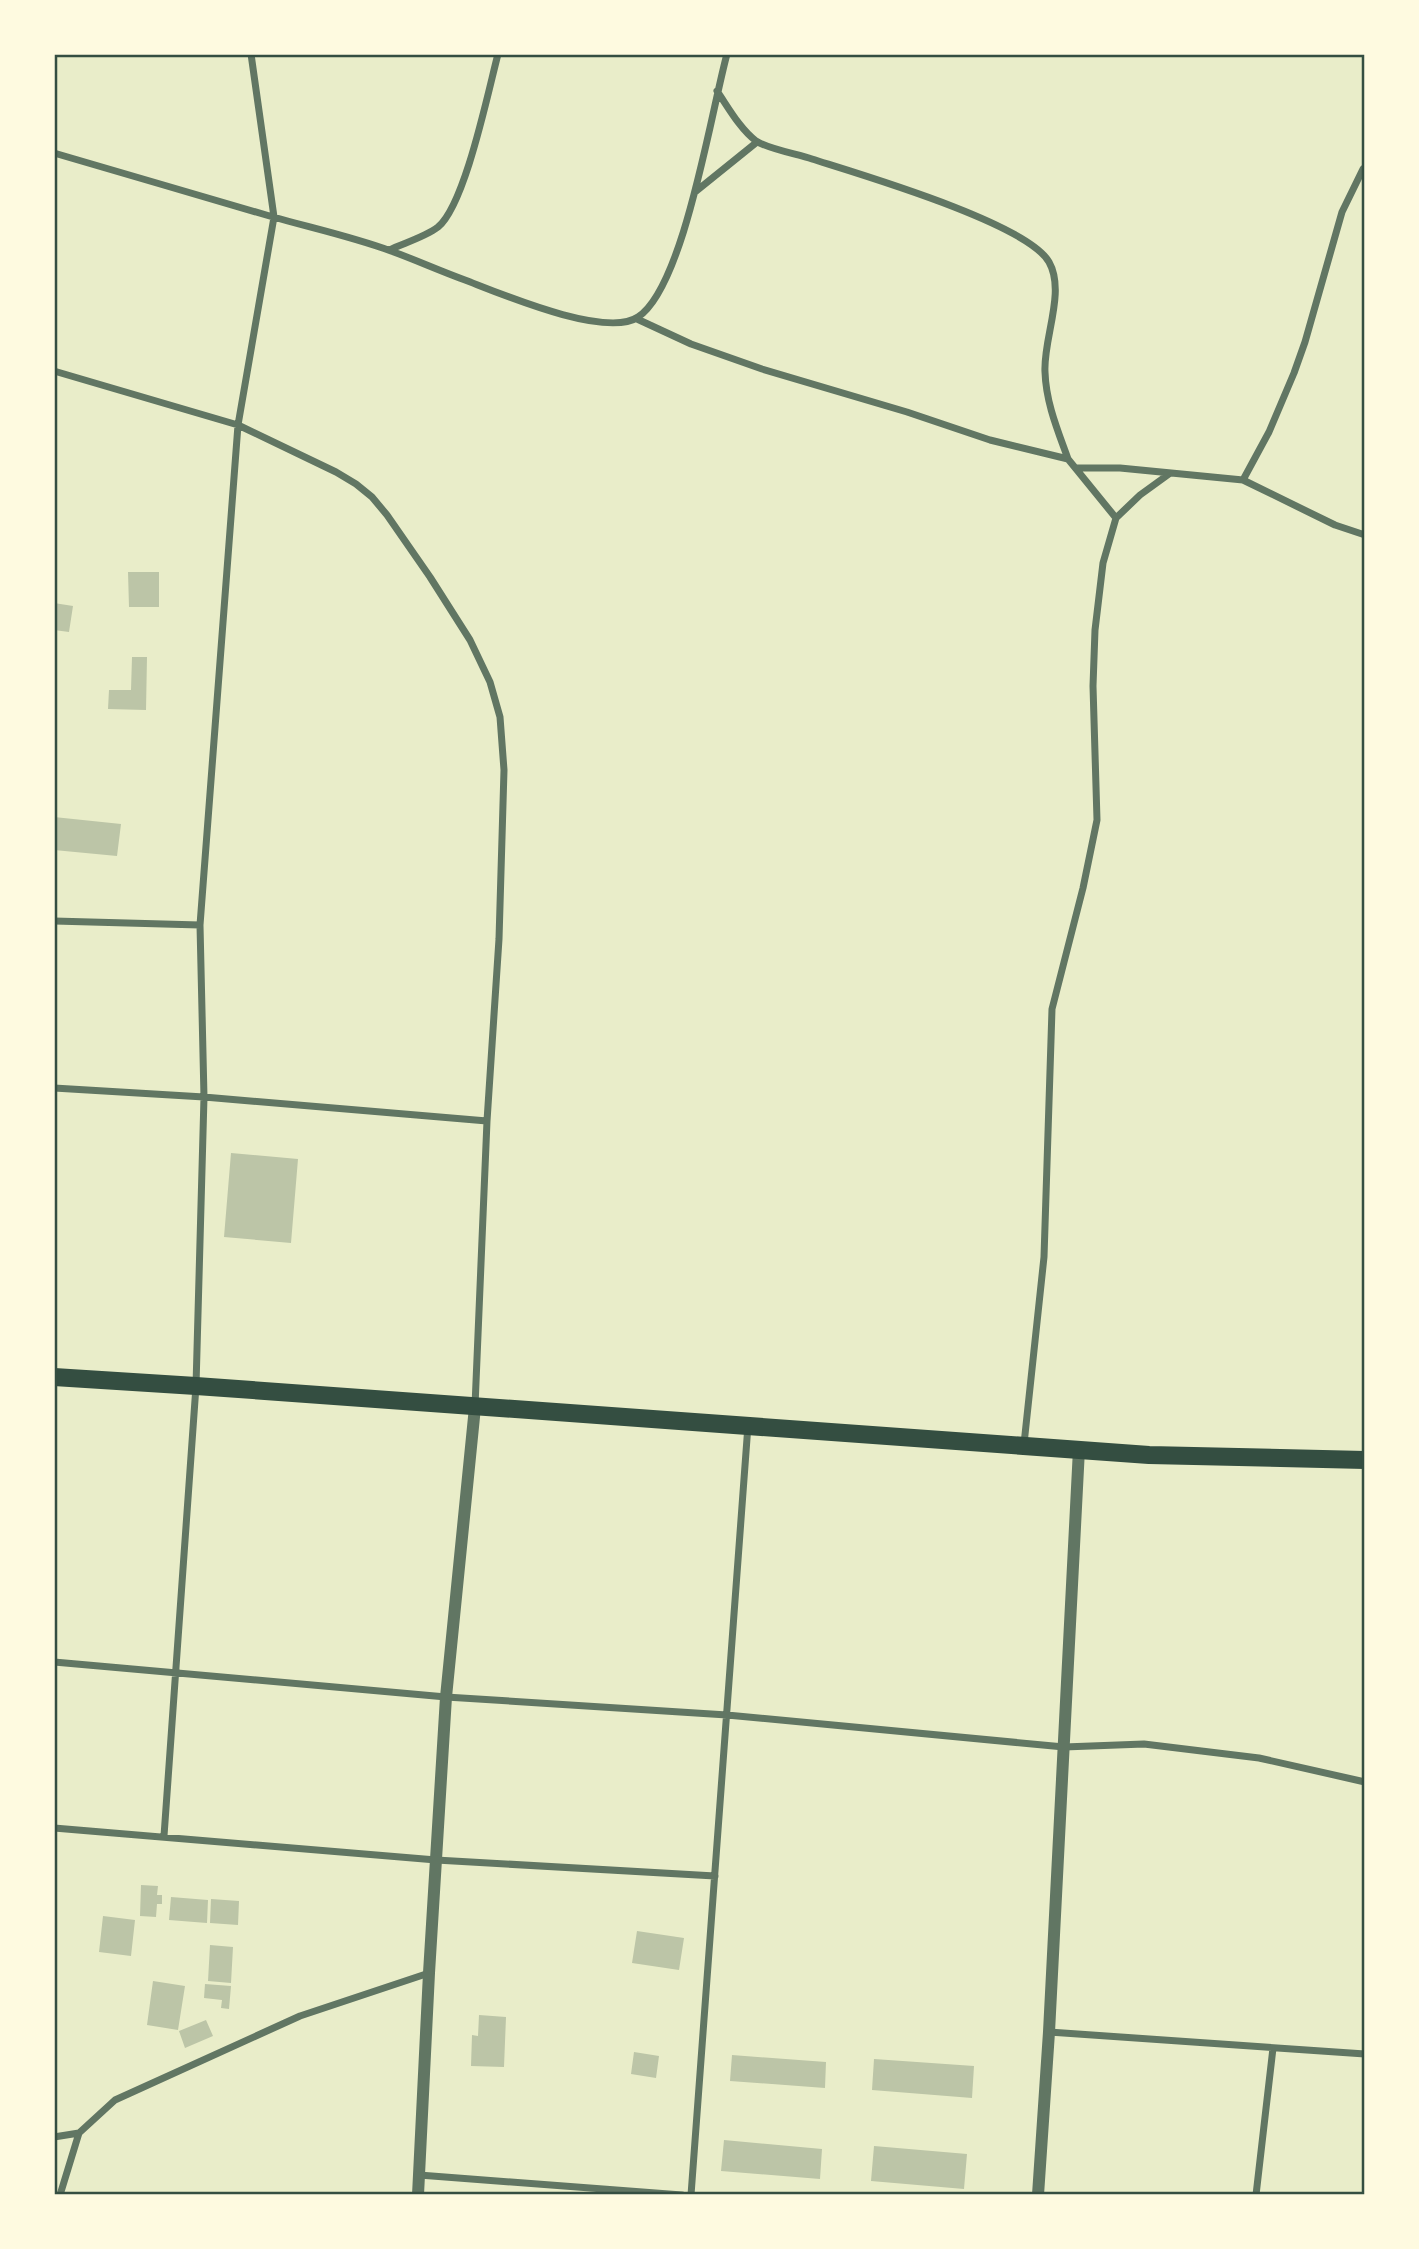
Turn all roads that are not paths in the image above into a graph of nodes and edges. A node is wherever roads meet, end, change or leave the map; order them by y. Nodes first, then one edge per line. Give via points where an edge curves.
1 (250, 54) edge
2 (498, 54) edge
3 (727, 54) edge
4 (717, 91) junction
5 (757, 142) junction
6 (54, 153) edge
7 (1363, 169) edge
8 (695, 192) junction
9 (274, 217) junction
10 (388, 250) junction
11 (636, 319) junction
12 (54, 371) edge
13 (239, 425) junction
14 (1068, 459) junction
15 (1076, 468) junction
16 (1168, 474) junction
17 (1243, 480) junction
18 (1116, 519) junction
19 (1365, 535) edge
20 (54, 921) edge
21 (200, 925) junction
22 (54, 1088) edge
23 (204, 1097) junction
24 (487, 1121) junction
25 (54, 1377) edge
26 (196, 1386) junction
27 (475, 1407) junction
28 (748, 1425) junction
29 (1023, 1446) junction
30 (1079, 1449) junction
31 (1365, 1460) edge
32 (54, 1662) edge
33 (174, 1673) junction
34 (446, 1697) junction
35 (727, 1715) junction
36 (1064, 1748) junction
37 (1365, 1782) edge
38 (54, 1828) edge
39 (163, 1836) junction
40 (436, 1860) junction
41 (715, 1876) junction
42 (429, 1973) junction
43 (1049, 2032) junction
44 (1273, 2048) junction
45 (1365, 2054) edge
46 (79, 2133) junction
47 (54, 2137) edge
48 (419, 2175) junction
49 (60, 2195) edge
50 (418, 2195) edge
51 (682, 2195) edge
52 (691, 2195) edge
53 (1038, 2195) edge
54 (1256, 2195) edge

1 - 9 street
2 - 10 street via 457,199 437,228
3 - 4 street
4 - 5 street
4 - 8 street
5 - 8 street
5 - 14 street via 921,195 1036,247 1053,272 1055,295 1045,374
6 - 9 street
7 - 17 street via 1342,212 1294,373
8 - 11 street via 669,275
9 - 10 street
9 - 13 street
10 - 11 street via 556,313 611,322
11 - 14 street via 762,369 990,440
12 - 13 street
13 - 21 street
13 - 24 street via 336,472 372,496 470,640 490,682 500,717 503,770 499,939
14 - 15 street
15 - 16 street
15 - 18 street
16 - 17 street
16 - 18 street
17 - 19 street
18 - 29 street via 1103,563 1094,630 1097,820 1052,1009 1044,1257
20 - 21 street
21 - 23 street
22 - 23 street
23 - 24 street
23 - 26 street
24 - 27 street
25 - 26 main road
26 - 27 main road
26 - 33 street
27 - 28 main road
27 - 34 street
28 - 29 main road
28 - 35 street
29 - 30 main road
30 - 31 main road
30 - 36 street
32 - 33 street
33 - 34 street
33 - 39 street
34 - 35 street
34 - 40 street
35 - 36 street
35 - 41 street
36 - 37 street via 1144,1744 1259,1758
36 - 43 street
38 - 39 street
39 - 40 street
40 - 41 street
40 - 42 street
41 - 52 street
42 - 46 street via 300,2017 115,2100
42 - 48 street
43 - 44 street
43 - 53 street
44 - 45 street
44 - 54 street
46 - 47 street
46 - 49 street
48 - 50 street
48 - 51 street

